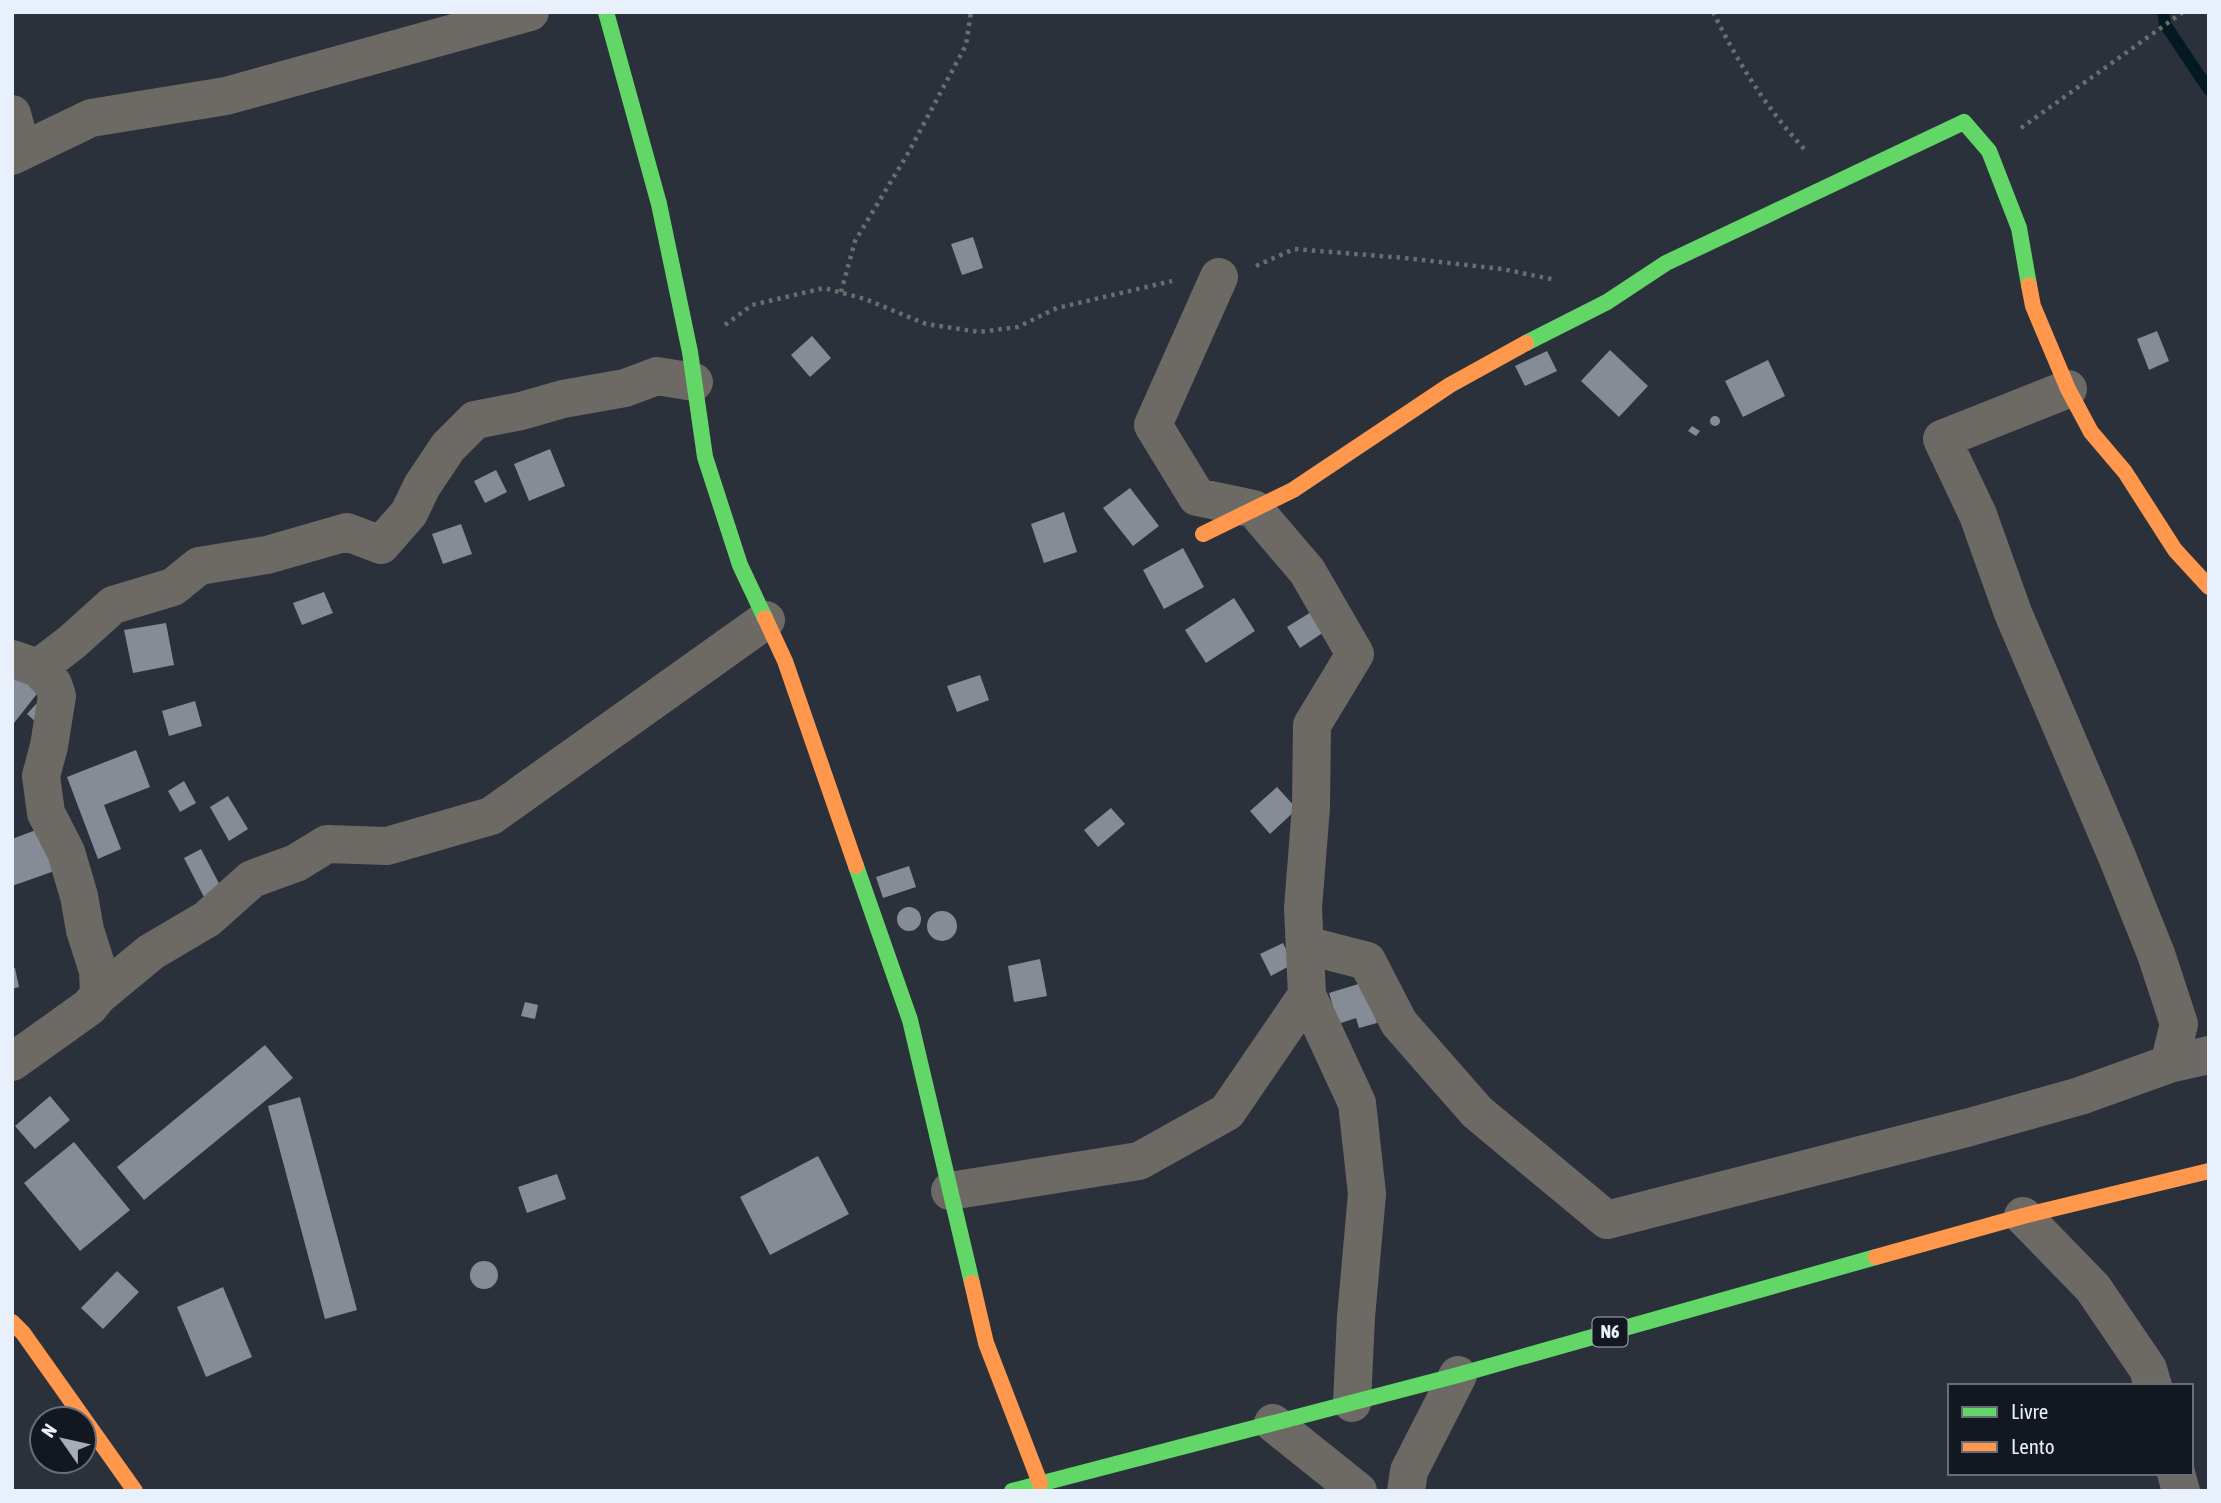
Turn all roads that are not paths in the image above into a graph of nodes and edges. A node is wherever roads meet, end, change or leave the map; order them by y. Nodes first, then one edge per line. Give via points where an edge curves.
1 (530, 12) edge
2 (606, 12) edge
3 (12, 114) edge
4 (17, 154) edge
5 (1219, 277) road end
6 (692, 367) junction
7 (2068, 389) junction
8 (1254, 509) junction
9 (1203, 534) dead end
10 (2209, 587) edge
11 (766, 620) junction
12 (25, 663) edge
13 (1305, 945) junction
14 (99, 995) junction
15 (1307, 995) junction
16 (2209, 1055) edge
17 (12, 1062) edge
18 (2169, 1064) junction
19 (2209, 1171) edge
20 (950, 1191) junction
21 (2023, 1216) junction
22 (12, 1322) edge
23 (1458, 1375) junction
24 (2152, 1384) edge
25 (1352, 1403) junction
26 (1273, 1423) junction
27 (1040, 1483) junction
28 (135, 1491) edge
29 (1012, 1491) edge
30 (1358, 1491) edge
31 (1406, 1491) edge

1 - 4 street via 226,96 91,118
2 - 6 main road via 659,204
3 - 4 street
5 - 8 street via 1153,425 1197,497
6 - 11 main road via 705,457 740,565
6 - 12 street via 625,388 475,420 449,447 409,513 381,545 347,532 267,555 199,566 173,587 113,605 72,642
7 - 8 main road via 2033,306 2020,228 1989,151 1964,122 1665,263 1607,302 1450,385 1293,490
7 - 10 main road via 2091,432 2124,472 2175,550
7 - 18 street via 1942,439 1978,515 2013,613 2155,954 2179,1024
8 - 9 main road
8 - 13 street via 1307,571 1355,654 1312,725
11 - 14 street via 491,816 387,846 327,844 296,863 252,880 207,919 151,952
11 - 20 main road via 785,661 910,1020
12 - 14 street via 53,684 57,696 41,776 46,813 66,852 98,971
13 - 15 street
13 - 18 street via 1367,961 1399,1023 1477,1112 1607,1220 1970,1127 2080,1096
14 - 17 street
15 - 20 street via 1227,1112 1139,1161
15 - 25 street via 1357,1103 1367,1194
16 - 18 street
19 - 21 main road, N6
20 - 27 main road via 986,1343
21 - 23 main road, N6
21 - 24 street via 2093,1289 2148,1369
22 - 28 main road
23 - 25 main road, N6
23 - 31 street via 1409,1471
25 - 26 main road, N6
26 - 27 main road, N6
26 - 30 street
27 - 29 main road, N6

